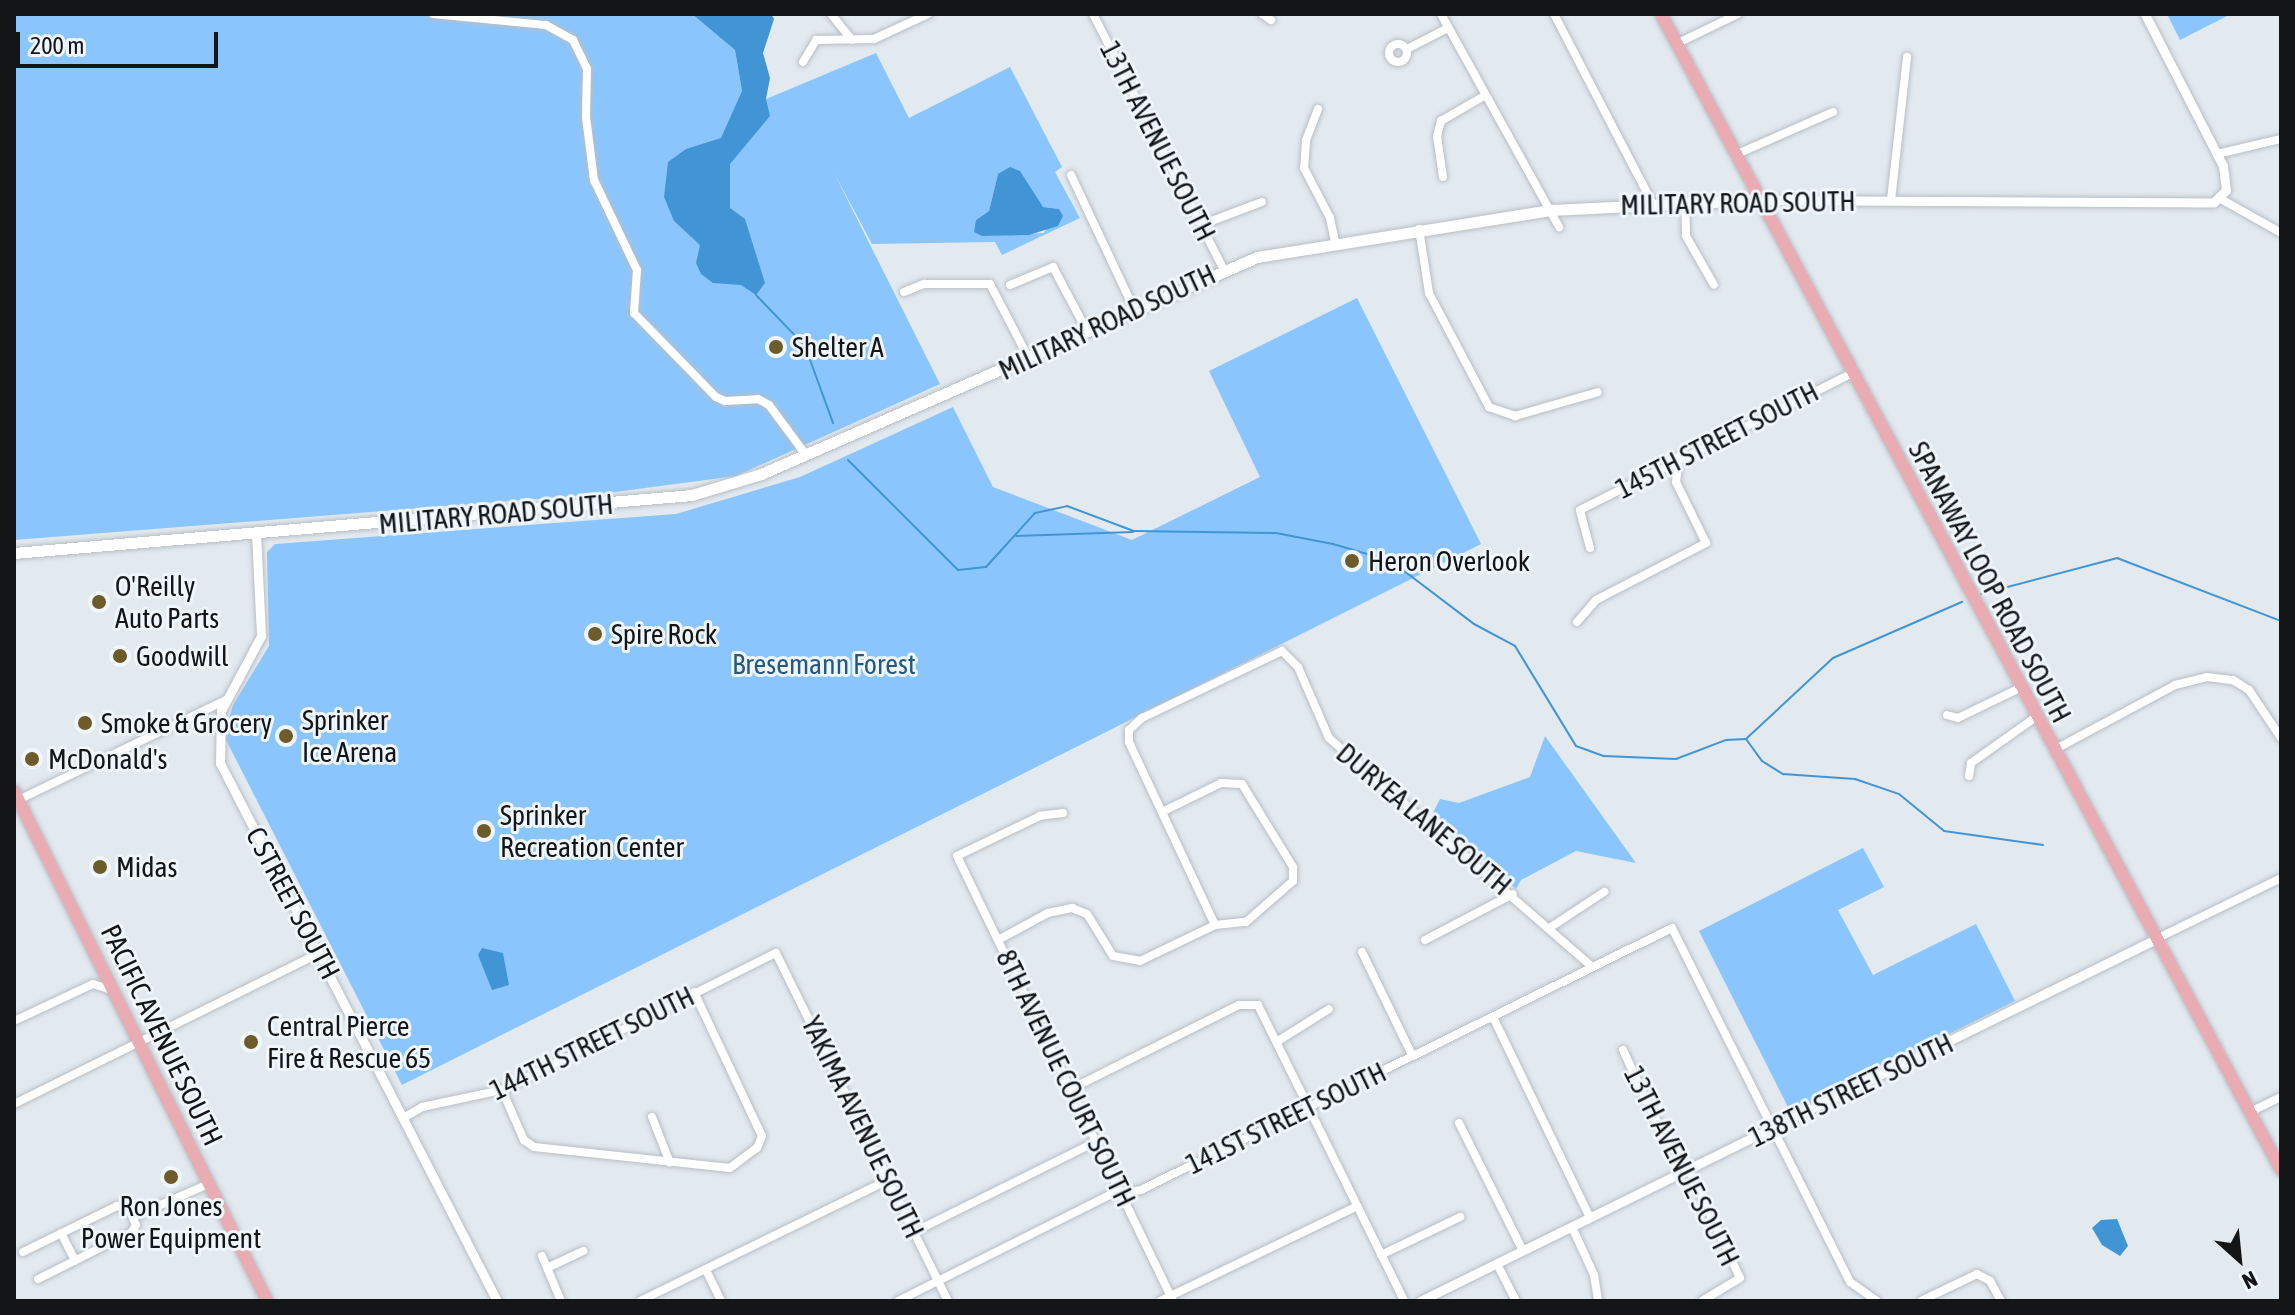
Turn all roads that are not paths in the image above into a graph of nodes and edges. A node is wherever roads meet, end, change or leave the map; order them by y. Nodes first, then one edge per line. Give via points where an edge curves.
1 (433, 14) edge
2 (831, 14) edge
3 (928, 14) edge
4 (1093, 14) edge
5 (1262, 14) edge
6 (1441, 14) edge
7 (1554, 14) edge
8 (1661, 14) edge
9 (1738, 14) edge
10 (2145, 14) edge
11 (1271, 20) dead end
12 (1448, 28) junction
13 (852, 40) junction
14 (1676, 44) junction
15 (1407, 49) dead end
16 (1907, 57) dead end
17 (803, 62) dead end
18 (1484, 96) junction
19 (1318, 109) dead end
20 (1833, 112) dead end
21 (2281, 139) edge
22 (2217, 154) junction
23 (1734, 155) junction
24 (1071, 175) dead end
25 (1443, 177) dead end
26 (2219, 198) junction
27 (1758, 200) junction
28 (1891, 200) junction
29 (1262, 202) dead end
30 (1652, 202) junction
31 (1685, 202) junction
32 (1551, 210) junction
33 (1201, 225) junction
34 (1559, 227) dead end
35 (1419, 229) junction
36 (2281, 233) edge
37 (1335, 242) junction
38 (1223, 268) junction
39 (1010, 285) dead end
40 (1714, 285) dead end
41 (904, 292) dead end
42 (1134, 309) junction
43 (1087, 331) junction
44 (1028, 357) junction
45 (1850, 374) junction
46 (1598, 392) dead end
47 (806, 455) junction
48 (1679, 457) junction
49 (256, 533) junction
50 (1590, 548) dead end
51 (14, 553) edge
52 (1577, 622) dead end
53 (2020, 688) junction
54 (226, 700) junction
55 (1947, 715) dead end
56 (2036, 717) junction
57 (2281, 738) edge
58 (2054, 750) junction
59 (1969, 776) dead end
60 (16, 797) edge
61 (1164, 811) junction
62 (1063, 813) dead end
63 (2281, 878) edge
64 (1604, 892) dead end
65 (1513, 894) junction
66 (1215, 925) junction
67 (1551, 927) junction
68 (2156, 939) junction
69 (998, 940) junction
70 (1425, 940) dead end
71 (1362, 952) dead end
72 (320, 953) junction
73 (776, 953) joint
74 (100, 964) junction
75 (1591, 966) junction
76 (83, 988) junction
77 (113, 990) junction
78 (694, 992) junction
79 (1329, 1009) dead end
80 (1493, 1017) junction
81 (14, 1021) edge
82 (1278, 1041) junction
83 (139, 1042) junction
84 (1623, 1050) dead end
85 (1412, 1055) junction
86 (1071, 1089) junction
87 (502, 1090) junction
88 (2281, 1097) edge
89 (14, 1104) edge
90 (1307, 1107) junction
91 (2250, 1112) junction
92 (405, 1117) junction
93 (652, 1117) dead end
94 (1459, 1123) dead end
95 (1774, 1128) junction
96 (1097, 1141) junction
97 (670, 1163) junction
98 (1689, 1169) junction
99 (2281, 1170) edge
100 (890, 1179) junction
101 (208, 1184) junction
102 (1123, 1194) junction
103 (1357, 1206) junction
104 (133, 1217) junction
105 (1460, 1217) dead end
106 (1590, 1218) junction
107 (1572, 1227) junction
108 (914, 1232) junction
109 (61, 1233) junction
110 (583, 1251) dead end
111 (1523, 1251) junction
112 (23, 1252) dead end
113 (1381, 1255) junction
114 (542, 1256) dead end
115 (75, 1261) junction
116 (1497, 1264) junction
117 (549, 1267) junction
118 (706, 1270) junction
119 (38, 1279) dead end
120 (939, 1281) junction
121 (1172, 1298) edge
122 (1873, 1300) edge
123 (267, 1301) edge
124 (497, 1301) edge
125 (561, 1301) edge
126 (640, 1301) edge
127 (721, 1301) edge
128 (898, 1301) edge
129 (948, 1301) edge
130 (1160, 1301) edge
131 (1404, 1301) edge
132 (1420, 1301) edge
133 (1516, 1301) edge
134 (1598, 1301) edge
135 (1702, 1301) edge
136 (1921, 1301) edge
137 (2001, 1301) edge

1 - 47 street via 546,25 573,40 587,69 586,117 594,180 637,270 634,313 716,397 758,399 769,405
2 - 13 street
3 - 13 street via 885,35
4 - 33 street, 13TH AVENUE SOUTH
5 - 11 street
6 - 12 street
7 - 30 street
8 - 14 main road, SPANAWAY LOOP ROAD SOUTH
9 - 14 street
10 - 22 street
12 - 15 street
12 - 18 street
13 - 17 street via 816,40
14 - 23 main road, SPANAWAY LOOP ROAD SOUTH
16 - 28 street
18 - 25 street via 1441,121 1437,136
18 - 32 street
19 - 37 street via 1306,141 1304,168 1330,218
20 - 23 street
21 - 22 street
22 - 26 street via 2227,182
23 - 27 main road, SPANAWAY LOOP ROAD SOUTH
24 - 42 street
26 - 28 street, MILITARY ROAD SOUTH via 2196,204
26 - 36 street
27 - 28 street, MILITARY ROAD SOUTH
27 - 31 main road, MILITARY ROAD SOUTH
27 - 45 main road, SPANAWAY LOOP ROAD SOUTH
29 - 33 street
30 - 31 main road, MILITARY ROAD SOUTH
30 - 32 main road, MILITARY ROAD SOUTH
31 - 40 street via 1686,236
32 - 34 street
32 - 35 main road, MILITARY ROAD SOUTH
33 - 38 street, 13TH AVENUE SOUTH
35 - 37 main road, MILITARY ROAD SOUTH
35 - 46 street via 1429,293 1489,407 1515,416
37 - 38 main road, MILITARY ROAD SOUTH
38 - 42 main road, MILITARY ROAD SOUTH
39 - 43 street via 1053,267
41 - 44 street via 924,284 988,283
42 - 43 main road, MILITARY ROAD SOUTH
43 - 44 main road, MILITARY ROAD SOUTH
44 - 47 main road, MILITARY ROAD SOUTH
45 - 48 street, 145TH STREET SOUTH
45 - 53 main road, SPANAWAY LOOP ROAD SOUTH
47 - 49 main road, MILITARY ROAD SOUTH via 748,480 674,498
48 - 50 street, 145TH STREET SOUTH via 1585,507 1578,518
48 - 52 street via 1676,482 1706,542 1596,600
49 - 51 main road, MILITARY ROAD SOUTH
49 - 54 street, C STREET SOUTH via 261,636
53 - 55 street via 1958,718
53 - 56 main road, SPANAWAY LOOP ROAD SOUTH
54 - 60 street
54 - 72 street, C STREET SOUTH via 217,740 223,772
56 - 58 main road, SPANAWAY LOOP ROAD SOUTH
56 - 59 street via 1971,763
57 - 58 street via 2261,702 2227,678 2175,685
58 - 68 main road, SPANAWAY LOOP ROAD SOUTH
60 - 74 main road, PACIFIC AVENUE SOUTH
61 - 65 street, DURYEA LANE SOUTH via 1129,742 1129,730 1196,691 1285,652 1298,667 1329,738
61 - 66 street
61 - 66 street via 1221,783 1239,783 1295,876 1262,912 1240,925
62 - 69 street, 8TH AVENUE COURT SOUTH via 1040,816 957,856
63 - 68 street, 138TH STREET SOUTH
64 - 67 street
65 - 67 street, DURYEA LANE SOUTH
65 - 70 street
66 - 69 street via 1135,962 1113,956 1092,920 1072,908 1048,913
67 - 75 street, DURYEA LANE SOUTH
68 - 91 main road, SPANAWAY LOOP ROAD SOUTH
68 - 95 street, 138TH STREET SOUTH
69 - 86 street, 8TH AVENUE COURT SOUTH
71 - 85 street
72 - 83 street
72 - 92 street, C STREET SOUTH
73 - 78 street, 144TH STREET SOUTH
73 - 100 street, YAKIMA AVENUE SOUTH
74 - 76 street
74 - 77 main road, PACIFIC AVENUE SOUTH
75 - 80 street, 141ST STREET SOUTH
75 - 95 street, 141ST STREET SOUTH via 1672,928
76 - 77 street via 99,984
76 - 81 street
77 - 83 main road, PACIFIC AVENUE SOUTH
78 - 87 street, 144TH STREET SOUTH
78 - 97 street via 755,1116 760,1143 730,1168
79 - 82 street
80 - 85 street, 141ST STREET SOUTH
80 - 106 street
82 - 86 street via 1253,1003 1223,1012
82 - 90 street
83 - 89 street
83 - 101 main road, PACIFIC AVENUE SOUTH
84 - 98 street, 13TH AVENUE SOUTH via 1653,1115
85 - 90 street, 141ST STREET SOUTH
86 - 96 street, 8TH AVENUE COURT SOUTH
87 - 92 street, 144TH STREET SOUTH via 475,1100 430,1105
87 - 97 street via 524,1140 534,1147
88 - 91 street
90 - 102 street, 141ST STREET SOUTH via 1141,1190
90 - 103 street
91 - 99 main road, SPANAWAY LOOP ROAD SOUTH
92 - 124 street, C STREET SOUTH
93 - 97 street
94 - 111 street
95 - 98 street, 138TH STREET SOUTH
95 - 122 street via 1850,1282
96 - 102 street, 8TH AVENUE COURT SOUTH
96 - 108 street
98 - 106 street, 138TH STREET SOUTH
98 - 135 street, 13TH AVENUE SOUTH via 1740,1281
100 - 108 street, YAKIMA AVENUE SOUTH
100 - 118 street
101 - 104 street
101 - 123 main road, PACIFIC AVENUE SOUTH
102 - 120 street, 141ST STREET SOUTH via 1049,1224
102 - 121 street, 8TH AVENUE COURT SOUTH
103 - 113 street
103 - 121 street
104 - 109 street via 123,1204
104 - 115 street via 132,1232
105 - 113 street
106 - 107 street, 138TH STREET SOUTH
107 - 111 street, 138TH STREET SOUTH
107 - 134 street via 1594,1275
108 - 120 street, YAKIMA AVENUE SOUTH
109 - 112 street
109 - 115 street
110 - 117 street
111 - 116 street, 138TH STREET SOUTH
113 - 131 street
114 - 117 street
115 - 119 street
116 - 132 street, 138TH STREET SOUTH
116 - 133 street
117 - 125 street
118 - 126 street
118 - 127 street
120 - 128 street, 141ST STREET SOUTH
120 - 129 street, YAKIMA AVENUE SOUTH
121 - 130 street
136 - 137 street via 1967,1276 1985,1277

